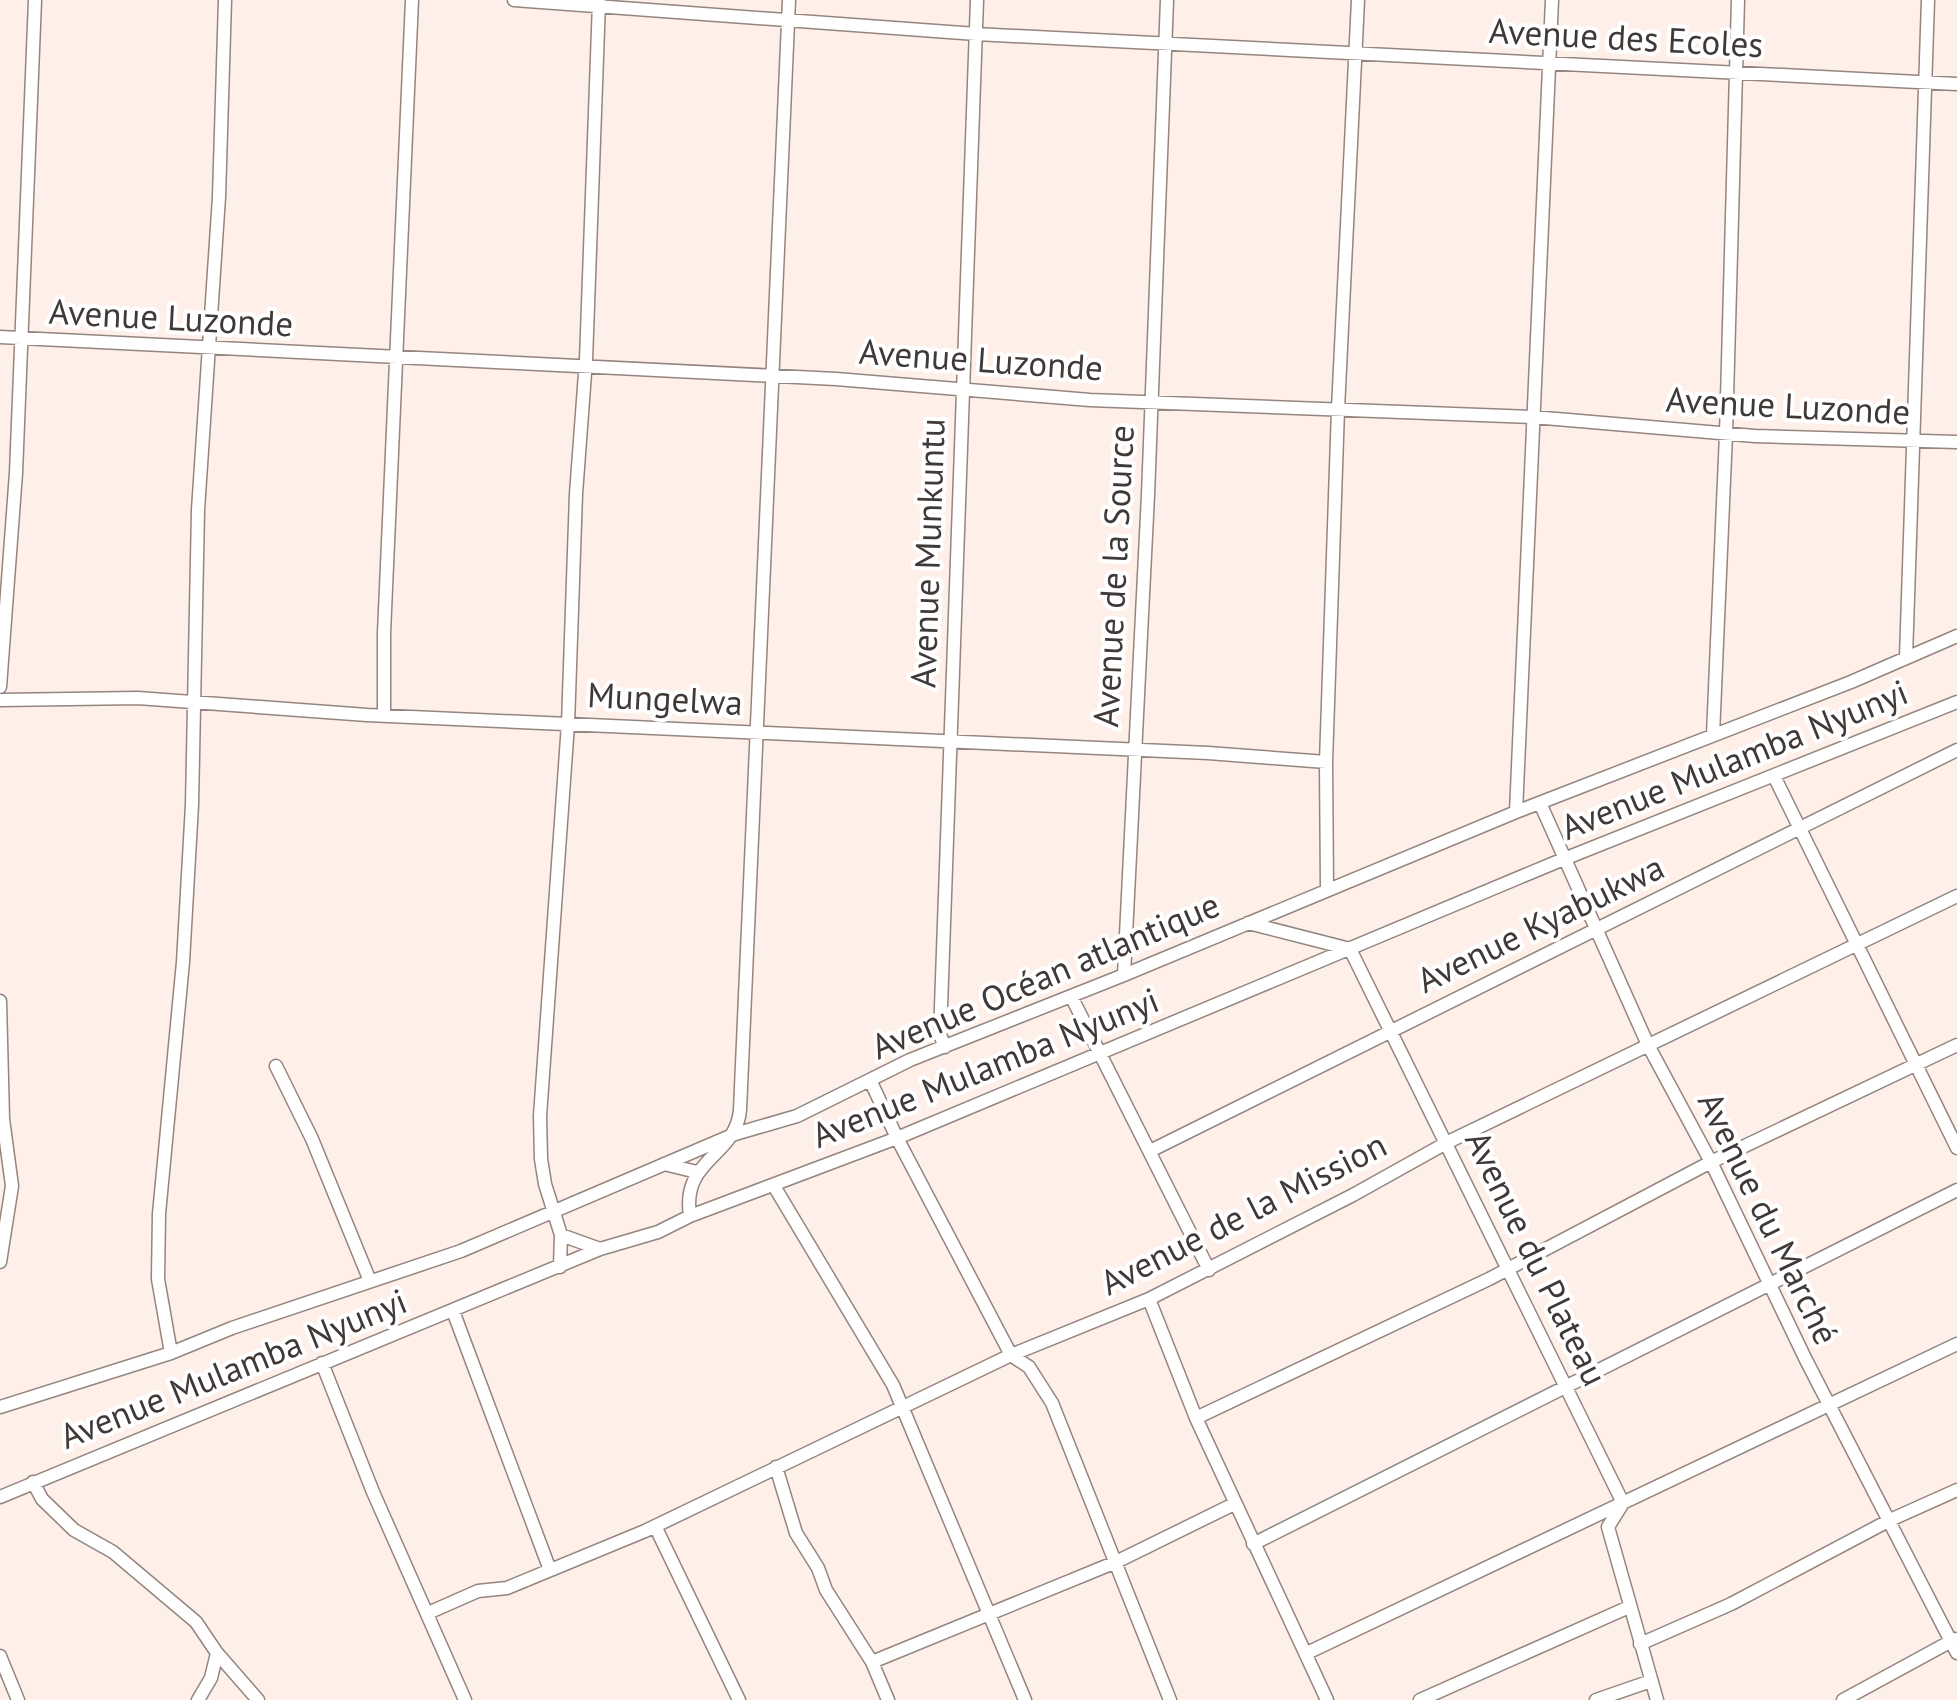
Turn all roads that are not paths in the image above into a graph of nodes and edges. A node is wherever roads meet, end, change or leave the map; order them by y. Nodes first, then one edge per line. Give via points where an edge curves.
1 (35, 0) edge
2 (225, 0) edge
3 (412, 0) edge
4 (514, 0) edge
5 (790, 0) edge
6 (978, 0) edge
7 (1168, 0) edge
8 (1358, 0) edge
9 (1552, 0) edge
10 (1738, 0) edge
11 (1928, 0) edge
12 (599, 4) edge
13 (789, 19) junction
14 (976, 34) junction
15 (1166, 41) junction
16 (1356, 53) junction
17 (1550, 65) junction
18 (1736, 72) junction
19 (1925, 83) junction
20 (1957, 84) edge
21 (0, 337) edge
22 (21, 339) junction
23 (208, 349) junction
24 (397, 358) junction
25 (586, 367) junction
26 (772, 376) junction
27 (964, 389) junction
28 (1150, 400) junction
29 (1338, 409) junction
30 (1534, 417) junction
31 (1726, 434) junction
32 (1914, 441) junction
33 (1957, 442) edge
34 (0, 469) edge
35 (16, 474) junction
36 (1957, 636) edge
37 (1906, 657) junction
38 (0, 687) edge
39 (0, 700) edge
40 (195, 702) junction
41 (1957, 702) edge
42 (384, 714) junction
43 (568, 724) junction
44 (758, 732) junction
45 (1713, 735) junction
46 (950, 742) junction
47 (1134, 750) junction
48 (1957, 750) edge
49 (1326, 762) junction
50 (1774, 776) junction
51 (1540, 803) junction
52 (1516, 812) junction
53 (1799, 829) junction
54 (1565, 859) junction
55 (1327, 889) junction
56 (1957, 896) edge
57 (1246, 922) junction
58 (1596, 930) junction
59 (1854, 944) junction
60 (1350, 948) junction
61 (1124, 975) junction
62 (1071, 996) junction
63 (0, 1001) edge
64 (1392, 1029) junction
65 (1648, 1045) junction
66 (1957, 1045) edge
67 (945, 1047) junction
68 (1101, 1055) junction
69 (1, 1059) edge
70 (276, 1066) dead end
71 (1916, 1066) junction
72 (871, 1082) junction
73 (735, 1134) junction
74 (898, 1138) junction
75 (1448, 1142) junction
76 (1957, 1148) edge
77 (1150, 1151) junction
78 (1711, 1162) junction
79 (664, 1164) junction
80 (697, 1172) junction
81 (774, 1186) junction
82 (1957, 1190) edge
83 (553, 1213) junction
84 (690, 1216) junction
85 (561, 1235) junction
86 (600, 1249) junction
87 (0, 1262) edge
88 (560, 1267) junction
89 (1508, 1268) junction
90 (1208, 1270) junction
91 (370, 1281) junction
92 (1770, 1283) junction
93 (1149, 1298) junction
94 (453, 1311) junction
95 (1957, 1344) edge
96 (170, 1353) junction
97 (1012, 1354) junction
98 (154, 1357) joint
99 (322, 1362) junction
100 (1565, 1384) junction
101 (1828, 1405) junction
102 (0, 1407) edge
103 (904, 1408) junction
104 (1196, 1418) junction
105 (776, 1468) junction
106 (33, 1482) junction
107 (1957, 1490) edge
108 (0, 1497) edge
109 (1623, 1502) junction
110 (1234, 1504) junction
111 (1890, 1520) junction
112 (655, 1526) junction
113 (1253, 1544) junction
114 (1116, 1562) junction
115 (550, 1570) junction
116 (1629, 1607) junction
117 (428, 1613) junction
118 (987, 1614) junction
119 (1640, 1644) junction
120 (1955, 1644) edge
121 (217, 1653) junction
122 (1306, 1654) junction
123 (0, 1656) edge
124 (872, 1662) junction
125 (1650, 1681) junction
126 (18, 1700) edge
127 (198, 1700) edge
128 (258, 1700) edge
129 (465, 1700) edge
130 (739, 1700) edge
131 (888, 1700) edge
132 (1026, 1700) edge
133 (1170, 1700) edge
134 (1327, 1700) edge
135 (1420, 1700) edge
136 (1596, 1700) edge
137 (1658, 1700) edge
138 (1843, 1700) edge

1 - 22 street
2 - 23 street
3 - 24 street
4 - 12 street, Avenue des Ecoles
5 - 13 street
6 - 14 street, Avenue Munkuntu
7 - 15 street, Avenue de la Source
8 - 16 street
9 - 17 street
10 - 18 street
11 - 19 street
12 - 13 street, Avenue des Ecoles
12 - 25 street
13 - 14 street, Avenue des Ecoles
13 - 26 street
14 - 15 street, Avenue des Ecoles
14 - 27 street, Avenue Munkuntu
15 - 16 street, Avenue des Ecoles
15 - 28 street, Avenue de la Source
16 - 17 street, Avenue des Ecoles
16 - 29 street
17 - 18 street, Avenue des Ecoles
17 - 30 street
18 - 19 street, Avenue des Ecoles
18 - 31 street
19 - 20 street, Avenue des Ecoles
19 - 32 street
21 - 22 street, Avenue Luzonde
22 - 23 street, Avenue Luzonde
22 - 35 street
23 - 24 street, Avenue Luzonde
23 - 40 street
24 - 25 street, Avenue Luzonde
24 - 42 street
25 - 26 street, Avenue Luzonde
25 - 43 street
26 - 27 street, Avenue Luzonde
26 - 44 street
27 - 28 street, Avenue Luzonde
27 - 46 street, Avenue Munkuntu
28 - 29 street, Avenue Luzonde
28 - 47 street, Avenue de la Source
29 - 30 street, Avenue Luzonde
29 - 49 street
30 - 31 street, Avenue Luzonde
30 - 52 street
31 - 32 street, Avenue Luzonde
31 - 45 street
32 - 33 street, Avenue Luzonde
32 - 37 street
34 - 35 street
35 - 38 street
36 - 37 street, Avenue Océan atlantique
37 - 45 street, Avenue Océan atlantique
39 - 40 street, Mungelwa
40 - 42 street, Mungelwa
40 - 96 street via 183,962 158,1214 158,1279
41 - 50 street, Avenue Mulamba Nyunyi
42 - 43 street, Mungelwa
43 - 44 street, Mungelwa
43 - 83 street via 540,1116
44 - 46 street, Mungelwa
44 - 73 street
45 - 51 street, Avenue Océan atlantique
46 - 47 street, Mungelwa
46 - 67 street, Avenue Munkuntu via 940,1035
47 - 49 street, Mungelwa
47 - 61 street, Avenue de la Source
48 - 53 street, Avenue Kyabukwa
49 - 55 street
50 - 53 street
50 - 54 street, Avenue Mulamba Nyunyi
51 - 52 street, Avenue Océan atlantique
51 - 54 street, Avenue du Marché
52 - 55 street, Avenue Océan atlantique
53 - 58 street, Avenue Kyabukwa
53 - 59 street
54 - 58 street, Avenue du Marché
54 - 60 street, Avenue Mulamba Nyunyi
55 - 57 street, Avenue Océan atlantique
56 - 59 street, Avenue de la Mission
57 - 60 street
57 - 61 street, Avenue Océan atlantique
58 - 64 street, Avenue Kyabukwa
58 - 65 street, Avenue du Marché
59 - 65 street, Avenue de la Mission
59 - 71 street
60 - 64 street, Avenue du Plateau
60 - 68 street, Avenue Mulamba Nyunyi
61 - 62 street, Avenue Océan atlantique
62 - 67 street, Avenue Océan atlantique
62 - 68 street
63 - 69 street
64 - 75 street, Avenue du Plateau
64 - 77 street, Avenue Kyabukwa
65 - 75 street, Avenue de la Mission
65 - 78 street, Avenue du Marché
66 - 71 street
67 - 72 street, Avenue Océan atlantique
68 - 74 street, Avenue Mulamba Nyunyi
68 - 77 street
69 - 87 street via 12,1186
70 - 91 street
71 - 76 street
71 - 78 street
72 - 73 street, Avenue Océan atlantique via 797,1116
72 - 74 street
73 - 79 street, Avenue Océan atlantique
73 - 80 street
74 - 81 street, Avenue Mulamba Nyunyi
74 - 97 street
75 - 89 street, Avenue du Plateau
75 - 90 street, Avenue de la Mission
77 - 90 street
78 - 89 street
78 - 92 street, Avenue du Marché
79 - 80 street
79 - 83 street, Avenue Océan atlantique
80 - 84 street via 688,1195
81 - 84 street, Avenue Mulamba Nyunyi
81 - 103 street
82 - 92 street
83 - 85 street
83 - 91 street, Avenue Océan atlantique
84 - 86 street, Avenue Mulamba Nyunyi
85 - 86 street
85 - 88 street
86 - 88 street, Avenue Mulamba Nyunyi
88 - 94 street, Avenue Mulamba Nyunyi
89 - 100 street, Avenue du Plateau
89 - 104 street
90 - 93 street, Avenue de la Mission
91 - 96 street, Avenue Océan atlantique
92 - 100 street
92 - 101 street, Avenue du Marché
93 - 97 street, Avenue de la Mission
93 - 104 street
94 - 99 street, Avenue Mulamba Nyunyi
94 - 115 street
95 - 101 street
96 - 98 street, Avenue Océan atlantique
97 - 103 street, Avenue de la Mission
97 - 114 street via 1052,1403
98 - 102 street, Avenue Mulamba Nyunyi
99 - 106 street, Avenue Mulamba Nyunyi
99 - 117 street
100 - 109 street, Avenue du Plateau
100 - 113 street
101 - 109 street
101 - 111 street, Avenue du Marché
103 - 105 street, Avenue de la Mission
103 - 118 street
104 - 110 street
105 - 112 street, Avenue de la Mission
105 - 124 street via 796,1533
106 - 108 street, Avenue Mulamba Nyunyi
106 - 121 street via 74,1530 113,1552 196,1622
107 - 111 street
109 - 116 street via 1608,1528
109 - 122 street
110 - 113 street
110 - 114 street
111 - 119 street
111 - 120 street, Avenue du Marché
112 - 115 street, Avenue de la Mission
112 - 130 street
113 - 122 street
114 - 118 street
114 - 133 street
115 - 117 street, Avenue de la Mission
116 - 119 street
116 - 135 street
117 - 129 street
118 - 124 street
118 - 132 street
119 - 125 street
120 - 138 street
121 - 127 street
121 - 128 street
122 - 134 street
123 - 126 street
124 - 131 street
125 - 136 street
125 - 137 street

